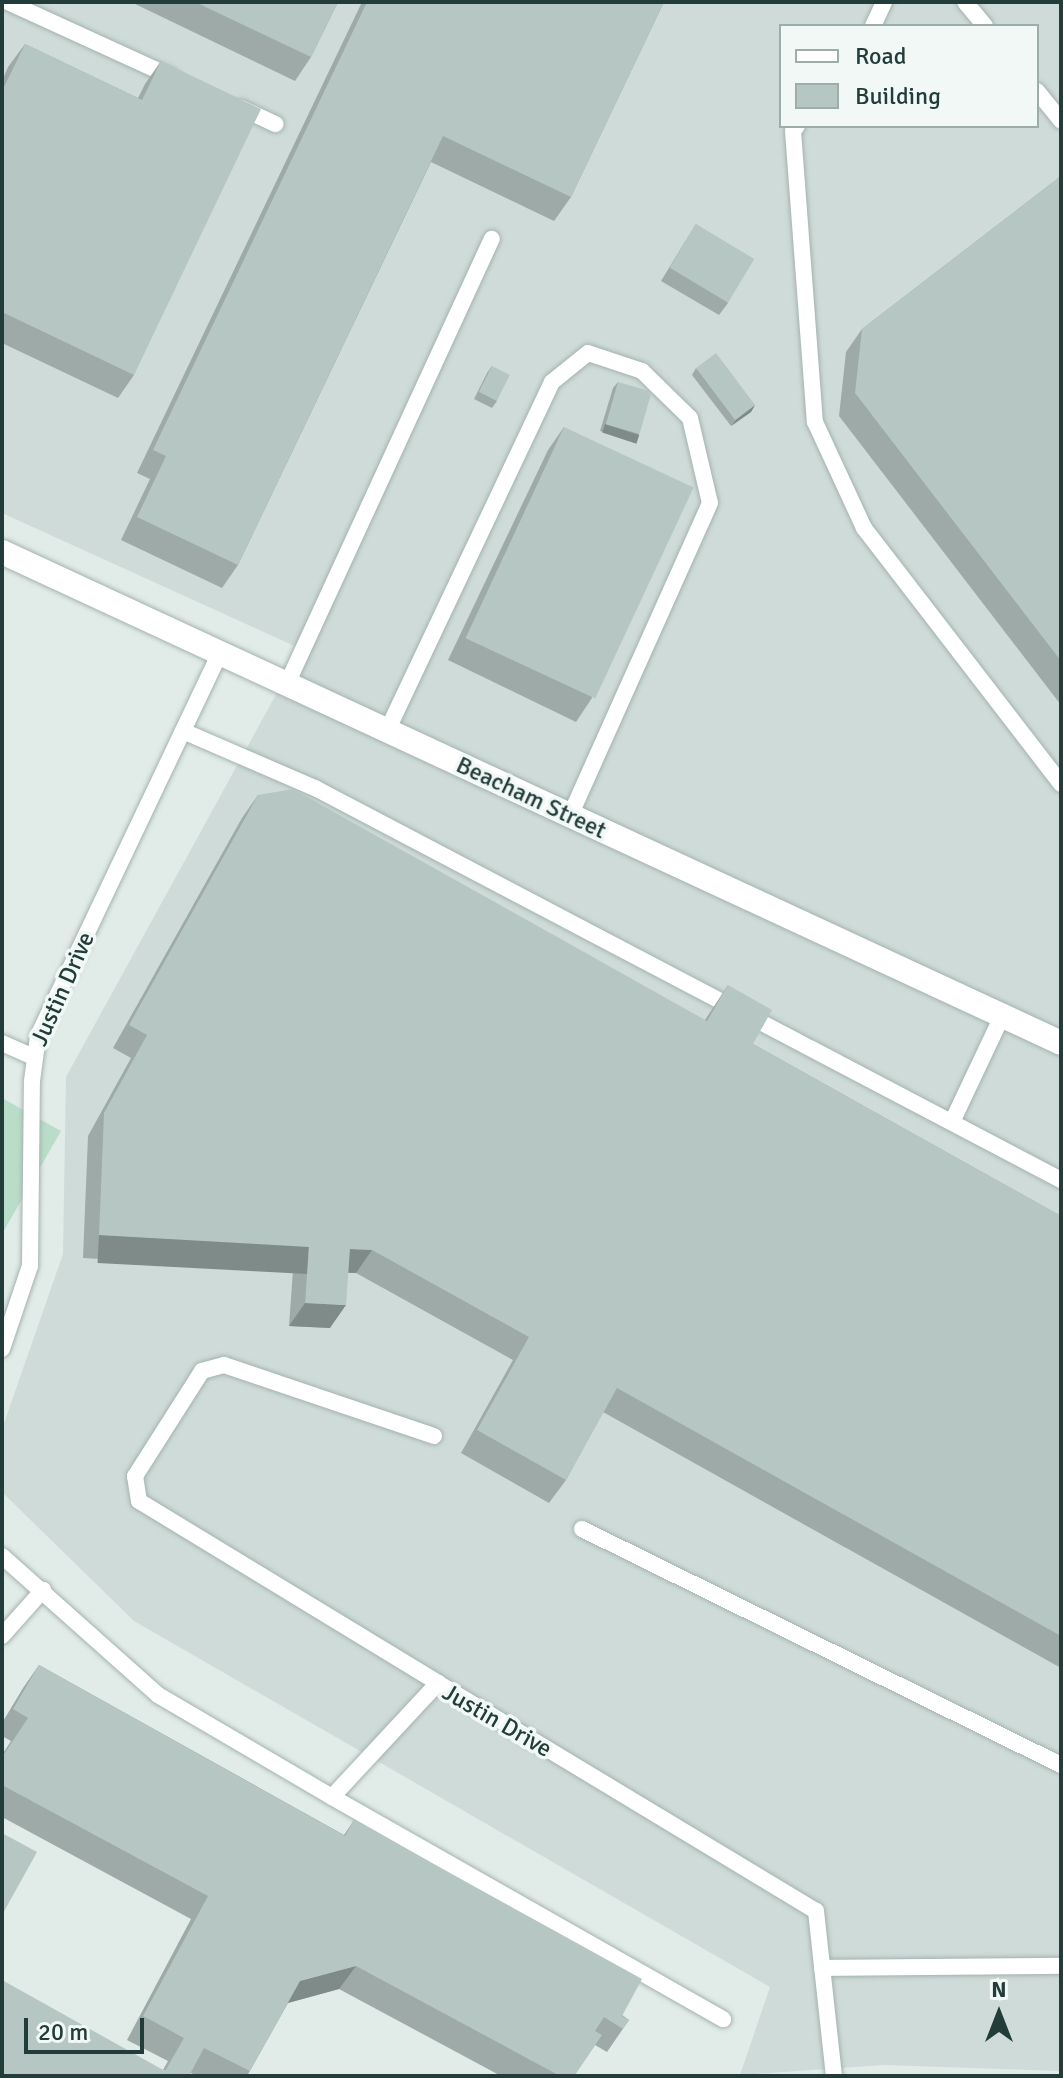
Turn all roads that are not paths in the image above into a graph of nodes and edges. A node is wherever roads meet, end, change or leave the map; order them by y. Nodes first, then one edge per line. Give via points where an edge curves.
1 (8, 2) edge
2 (884, 2) edge
3 (965, 2) edge
4 (874, 24) edge
5 (983, 24) edge
6 (191, 86) edge
7 (1039, 94) edge
8 (219, 99) edge
9 (1061, 121) edge
10 (275, 124) dead end
11 (795, 128) edge
12 (492, 239) dead end
13 (2, 552) edge
14 (220, 653) junction
15 (287, 684) junction
16 (183, 731) junction
17 (387, 731) junction
18 (1061, 784) edge
19 (570, 816) junction
20 (1002, 1016) junction
21 (2, 1043) edge
22 (1061, 1043) edge
23 (33, 1057) junction
24 (952, 1122) junction
25 (1061, 1180) edge
26 (2, 1349) edge
27 (434, 1436) dead end
28 (582, 1529) dead end
29 (2, 1556) edge
30 (43, 1590) junction
31 (2, 1636) edge
32 (438, 1683) junction
33 (1061, 1765) edge
34 (332, 1797) junction
35 (1061, 1966) edge
36 (822, 1968) junction
37 (723, 2019) dead end
38 (834, 2076) edge

1 - 6 lane
2 - 4 lane
3 - 5 lane
7 - 9 lane
8 - 10 lane
11 - 18 lane via 815,422 864,528
12 - 15 lane
13 - 14 main road, Beacham Street
14 - 15 main road, Beacham Street
14 - 16 lane, Justin Drive
15 - 17 main road, Beacham Street
16 - 23 lane, Justin Drive
16 - 24 lane via 315,788
17 - 19 main road, Beacham Street
17 - 19 lane via 552,382 588,353 642,371 690,418 710,503
19 - 20 main road, Beacham Street
20 - 22 main road, Beacham Street
20 - 24 lane
21 - 23 lane
23 - 26 lane, Justin Drive via 30,1266
24 - 25 lane
27 - 32 lane via 224,1365 202,1371 135,1476 139,1501
28 - 33 lane
29 - 30 lane
30 - 31 lane
30 - 34 lane via 158,1695
32 - 34 lane, Justin Drive
32 - 36 lane, Justin Drive via 816,1911
34 - 37 lane
35 - 36 lane
36 - 38 lane, Justin Drive

